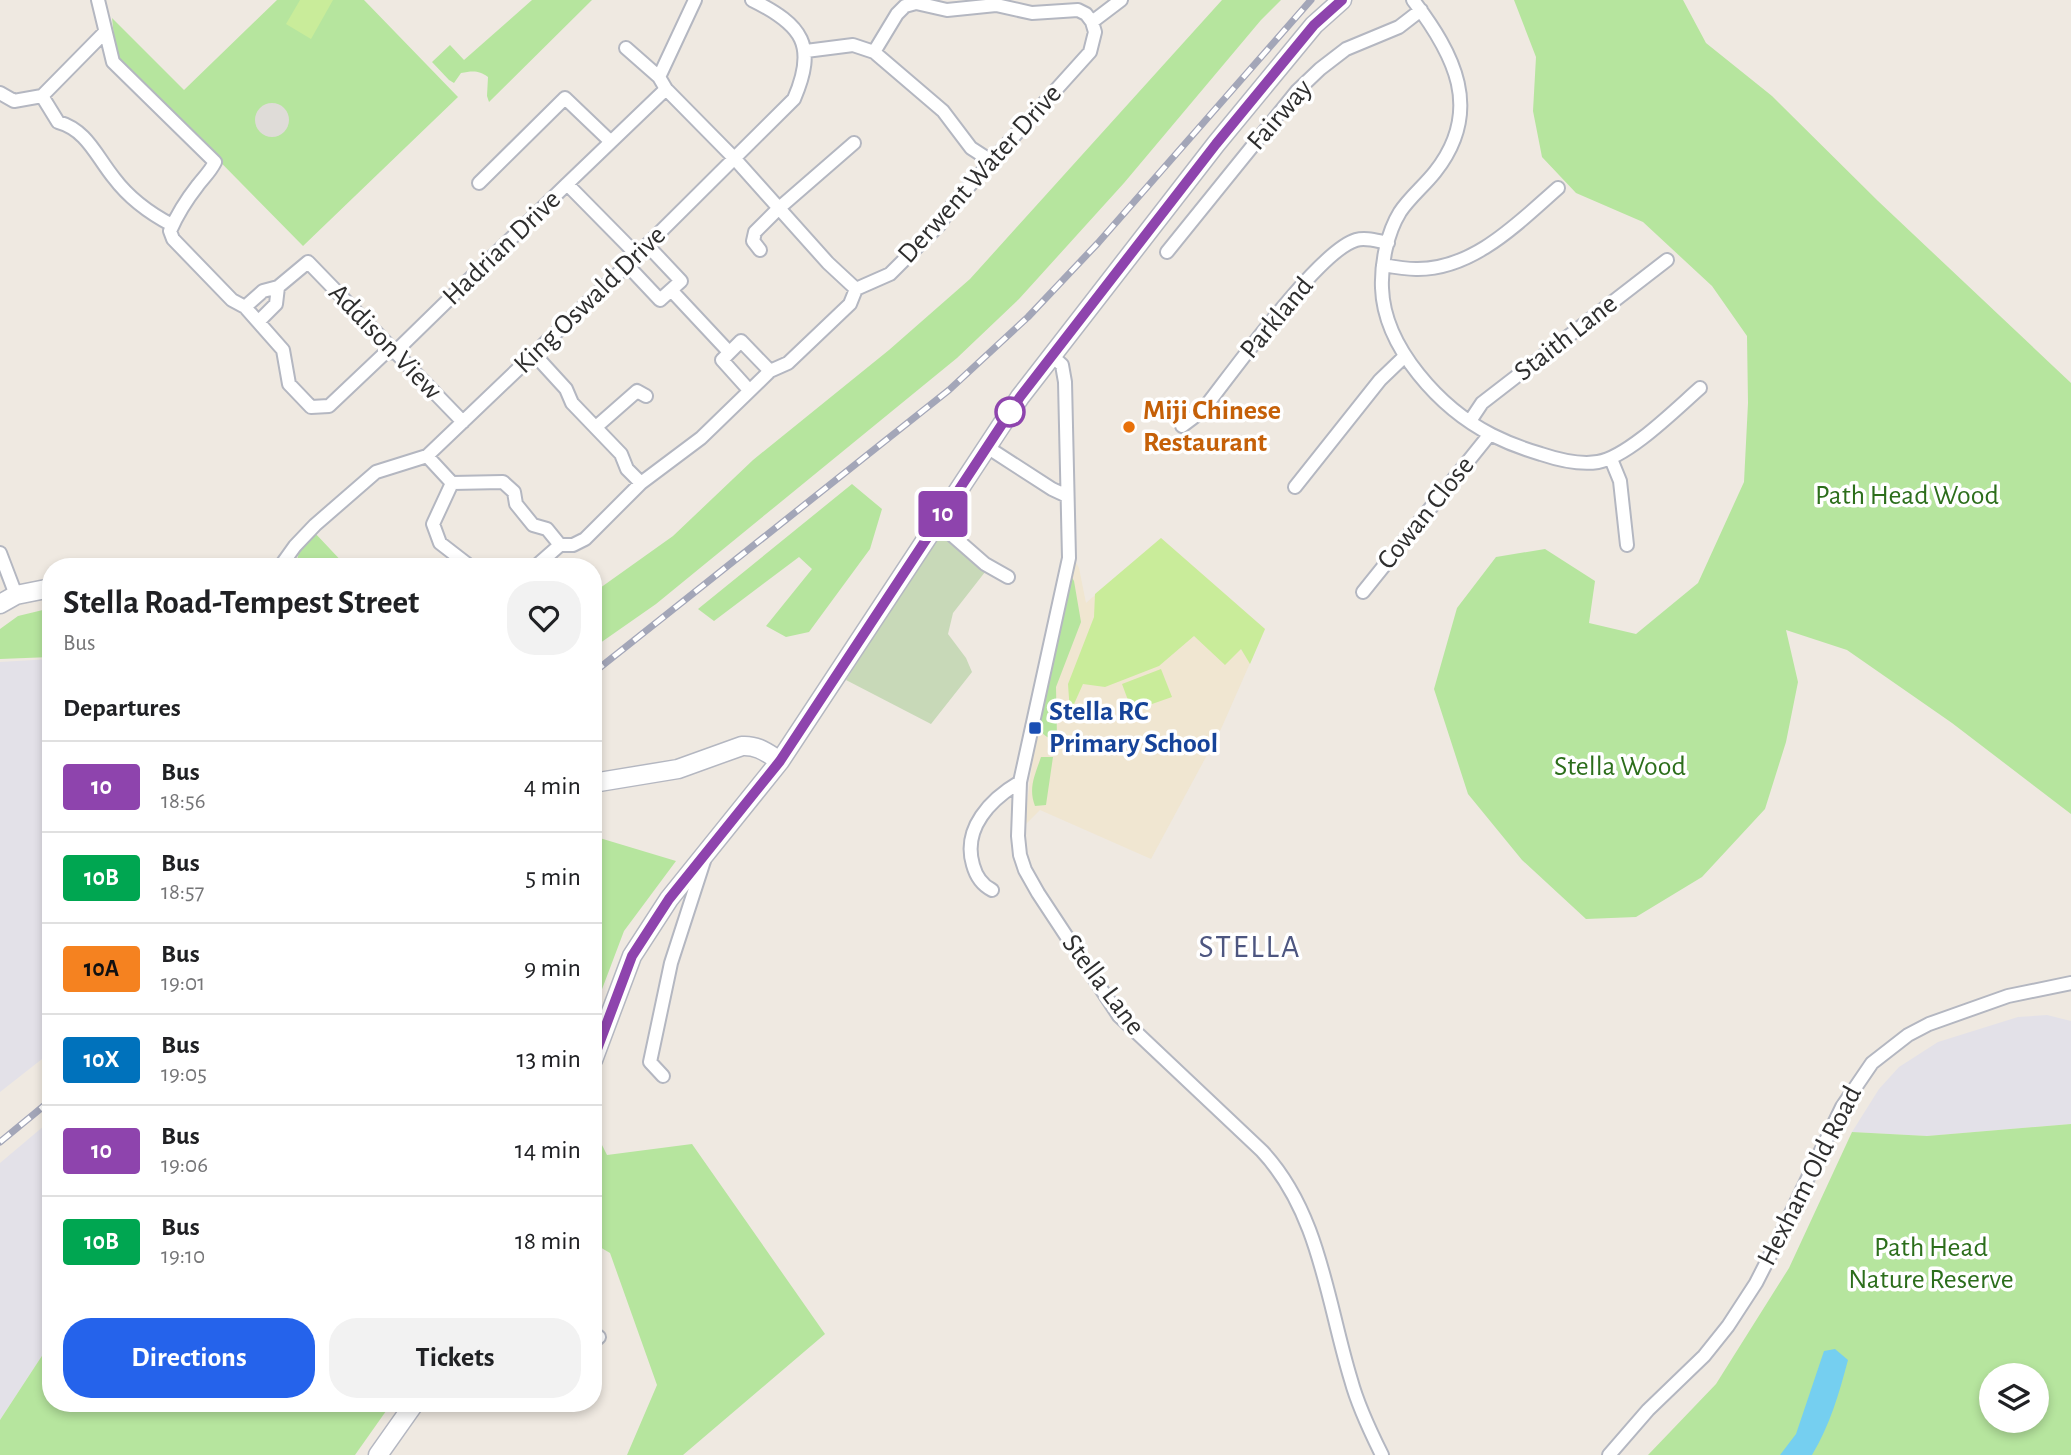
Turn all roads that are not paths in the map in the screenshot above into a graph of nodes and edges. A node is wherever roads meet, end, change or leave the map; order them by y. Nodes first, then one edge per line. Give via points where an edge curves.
1 (98, 0) edge
2 (695, 0) edge
3 (752, 0) edge
4 (1121, 0) edge
5 (1342, 0) edge
6 (1417, 5) edge
7 (1092, 22) junction
8 (105, 32) junction
9 (626, 48) dead end
10 (806, 51) junction
11 (874, 52) junction
12 (663, 83) junction
13 (0, 93) edge
14 (42, 96) junction
15 (610, 141) junction
16 (853, 143) dead end
17 (735, 159) junction
18 (991, 161) junction
19 (480, 183) dead end
20 (567, 184) junction
21 (1558, 188) dead end
22 (778, 209) junction
23 (173, 225) junction
24 (1388, 243) junction
25 (647, 245) junction
26 (760, 250) dead end
27 (1167, 252) dead end
28 (637, 255) junction
29 (1667, 261) dead end
30 (627, 265) junction
31 (1383, 265) junction
32 (278, 287) junction
33 (856, 289) junction
34 (671, 290) junction
35 (245, 306) junction
36 (258, 321) junction
37 (396, 352) junction
38 (729, 352) junction
39 (534, 355) junction
40 (1051, 355) junction
41 (1405, 356) junction
42 (769, 371) junction
43 (1700, 388) dead end
44 (750, 390) junction
45 (646, 396) dead end
46 (1470, 421) junction
47 (463, 422) junction
48 (1182, 426) dead end
49 (596, 427) junction
50 (1490, 434) junction
51 (987, 447) junction
52 (428, 456) junction
53 (1611, 459) junction
54 (452, 483) junction
55 (641, 484) junction
56 (1295, 486) dead end
57 (1067, 496) junction
58 (937, 522) junction
59 (559, 545) junction
60 (1627, 545) dead end
61 (0, 553) edge
62 (287, 558) edge
63 (459, 558) edge
64 (545, 558) edge
65 (1008, 577) dead end
66 (42, 590) edge
67 (1363, 592) dead end
68 (16, 595) junction
69 (0, 604) edge
70 (780, 761) junction
71 (602, 782) edge
72 (1020, 782) junction
73 (706, 853) junction
74 (992, 890) dead end
75 (2071, 983) edge
76 (602, 1036) edge
77 (663, 1076) dead end
78 (408, 1412) edge
79 (378, 1455) edge
80 (1382, 1455) edge
81 (1609, 1455) edge

1 - 8 street
2 - 12 street
3 - 10 street via 794,27
4 - 7 street
5 - 40 main road via 1314,25
6 - 24 street via 1440,37 1458,76 1457,129 1446,156 1400,212
6 - 27 street, Fairway via 1399,27 1346,49 1304,83
7 - 11 street via 1078,10 1032,13 996,5 947,10 916,3 897,14
7 - 18 street, Derwent Water Drive via 1095,32 1090,52
8 - 14 street
8 - 23 street via 113,62 215,162
9 - 12 street
10 - 11 street via 853,45
10 - 17 street, King Oswald Drive via 794,99
11 - 18 street via 943,111 971,148
12 - 15 street
12 - 17 street
13 - 14 street via 14,101
14 - 23 street via 58,122 85,136 115,180 152,215
15 - 19 street via 565,98
15 - 20 street
16 - 22 street
17 - 22 street
17 - 25 street, King Oswald Drive
18 - 33 street, Derwent Water Drive via 940,224 890,274
20 - 28 street, Hadrian Drive
20 - 37 street, Hadrian Drive
21 - 31 street via 1497,240 1450,264 1415,270
22 - 26 street via 755,232 753,241
22 - 33 street
23 - 35 street, Hadrian Drive via 173,239 232,300
24 - 31 street
24 - 48 street, Parkland via 1365,238 1339,250 1295,294 1202,411
25 - 28 street, King Oswald Drive
25 - 34 street via 681,281
28 - 30 street, King Oswald Drive
29 - 46 street, Staith Lane via 1482,403
30 - 34 street via 660,300
30 - 39 street, King Oswald Drive
31 - 41 street via 1385,306
32 - 35 street via 263,291
32 - 36 street via 276,304
32 - 37 street, Addison View via 308,262
33 - 42 street via 849,304 788,363
34 - 38 street
35 - 36 street, Hadrian Drive
36 - 37 street, Hadrian Drive via 283,350 289,384 311,407 329,406 385,353
37 - 47 street, Addison View
38 - 42 street via 741,341
38 - 44 street via 722,360
39 - 47 street, King Oswald Drive
39 - 49 street
40 - 51 main road
40 - 57 street, Stella Lane via 1064,372
41 - 46 street via 1444,402
41 - 56 street via 1380,380
42 - 44 street
43 - 53 street
44 - 55 street via 701,438
45 - 49 street via 637,391
46 - 50 street
47 - 52 street, King Oswald Drive
49 - 55 street
50 - 53 street via 1578,463
50 - 67 street, Cowan Close
51 - 57 street
51 - 58 main road
52 - 54 street
52 - 62 street, King Oswald Drive via 376,472 315,525
53 - 60 street via 1620,481
54 - 59 street via 503,482 533,524 547,529
54 - 63 street via 433,524 440,543
55 - 59 street via 585,539
57 - 72 street, Stella Lane via 1069,558
58 - 65 street via 985,564
58 - 70 main road
59 - 64 street
61 - 68 street
66 - 68 main road
68 - 69 main road
70 - 71 main road via 752,745 742,746 678,769
70 - 73 main road
72 - 74 street via 983,813 972,840 975,872
72 - 80 street, Stella Lane via 1018,836 1025,870 1106,999 1130,1028 1277,1166 1289,1185 1313,1241 1357,1400
73 - 76 main road via 632,956
73 - 77 street via 671,963 650,1062
75 - 81 street, Hexham Old Road via 2017,993 1930,1024 1872,1063 1842,1107 1782,1234 1728,1326
78 - 79 main road

